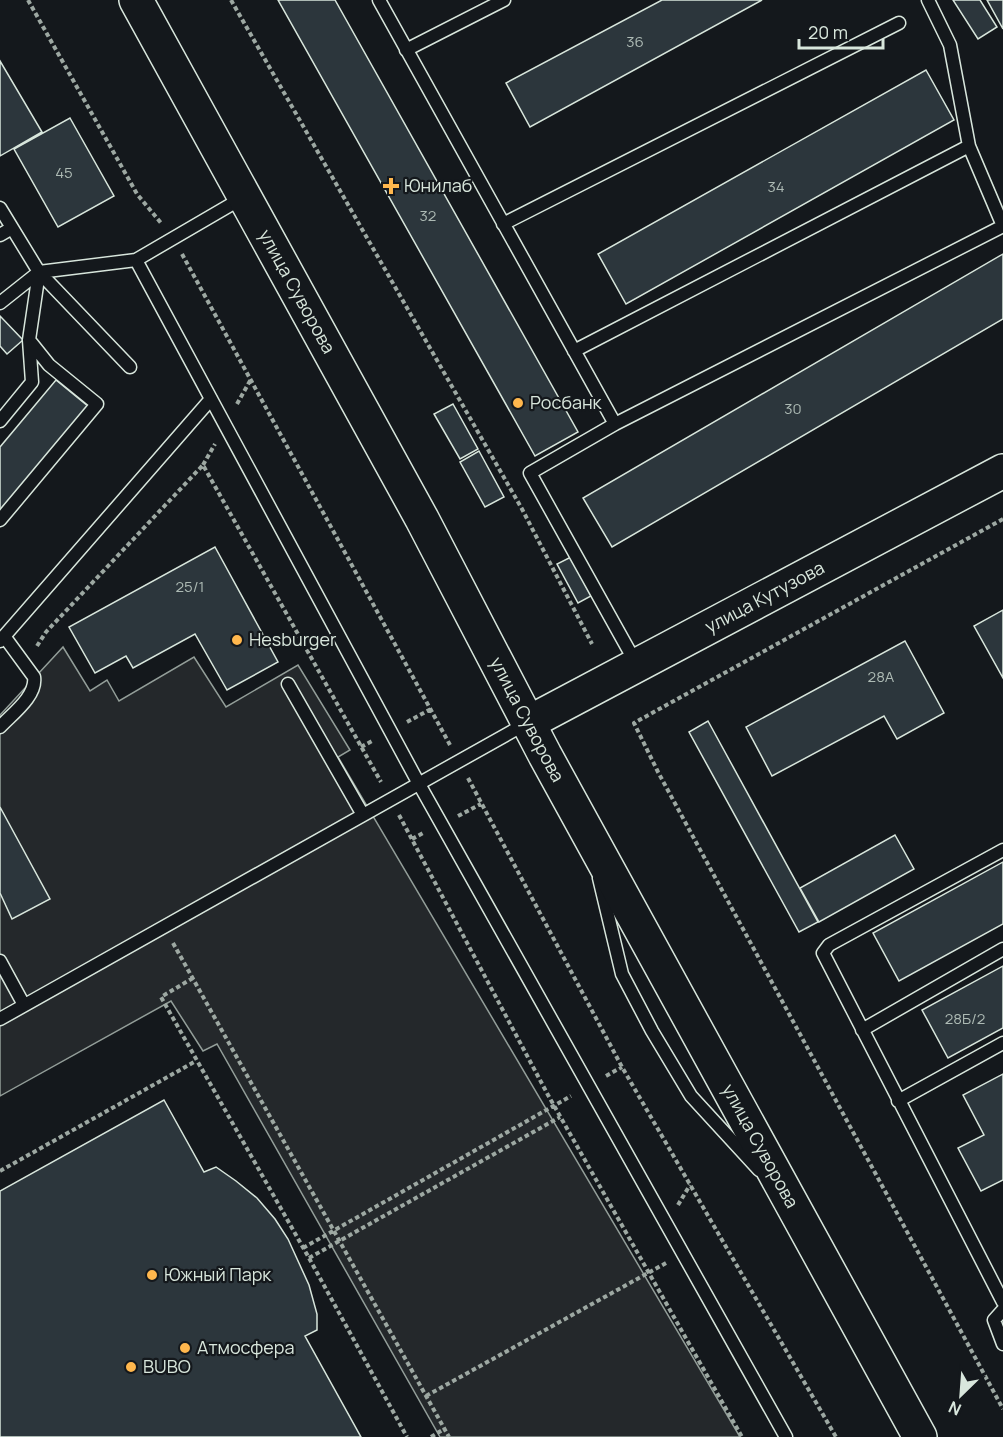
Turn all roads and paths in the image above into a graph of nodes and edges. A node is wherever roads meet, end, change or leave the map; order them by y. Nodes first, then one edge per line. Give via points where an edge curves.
1 (28, 0) edge
2 (136, 0) edge
3 (231, 0) edge
4 (379, 0) edge
5 (504, 0) edge
6 (928, 0) edge
7 (899, 23) dead end
8 (406, 50) junction
9 (969, 146) junction
10 (245, 196) junction
11 (0, 208) edge
12 (503, 224) junction
13 (1003, 226) edge
14 (12, 228) junction
15 (0, 235) edge
16 (173, 237) junction
17 (136, 260) junction
18 (39, 272) junction
19 (0, 303) edge
20 (29, 340) junction
21 (574, 351) junction
22 (130, 367) dead end
23 (211, 399) junction
24 (0, 421) edge
25 (615, 424) junction
26 (1003, 471) edge
27 (1003, 519) edge
28 (0, 520) edge
29 (2, 638) edge
30 (592, 644) dead end
31 (25, 664) junction
32 (637, 665) junction
33 (288, 684) dead end
34 (528, 723) junction
35 (0, 727) edge
36 (459, 762) junction
37 (419, 784) junction
38 (391, 800) junction
39 (363, 815) junction
40 (1003, 850) edge
41 (164, 927) junction
42 (1003, 949) edge
43 (0, 961) edge
44 (193, 978) junction
45 (24, 1005) junction
46 (0, 1019) edge
47 (862, 1030) junction
48 (1003, 1043) edge
49 (196, 1061) junction
50 (622, 1067) junction
51 (589, 1086) junction
52 (898, 1101) junction
53 (554, 1105) junction
54 (560, 1117) junction
55 (0, 1171) edge
56 (333, 1230) junction
57 (339, 1242) junction
58 (303, 1248) junction
59 (683, 1254) junction
60 (309, 1258) junction
61 (649, 1272) junction
62 (1003, 1302) edge
63 (1003, 1311) edge
64 (1003, 1344) edge
65 (426, 1396) junction
66 (1003, 1409) edge
67 (444, 1429) junction
68 (407, 1437) edge
69 (431, 1437) edge
70 (449, 1437) edge
71 (742, 1437) edge
72 (786, 1437) edge
73 (836, 1437) edge
74 (920, 1437) edge

1 - 16 path via 137,194
2 - 10 main road, улица Суворова
3 - 30 path via 522,509
4 - 8 lane
5 - 8 lane
6 - 9 lane via 950,45
7 - 12 lane
8 - 12 lane
9 - 13 lane
9 - 21 lane
10 - 16 lane
10 - 34 main road, улица Суворова
11 - 14 lane
12 - 21 lane
13 - 25 lane
14 - 15 lane
14 - 18 lane
16 - 17 lane
16 - 36 path
17 - 18 lane
17 - 23 lane
18 - 19 lane
18 - 20 lane
18 - 22 lane
20 - 24 lane via 32,382
20 - 28 lane via 49,365 97,404
21 - 25 lane
23 - 29 lane
23 - 37 lane
25 - 32 lane via 530,472
26 - 32 main road, улица Кутузова
27 - 66 path via 634,723
29 - 31 lane
31 - 35 lane via 34,677 34,687
31 - 38 path via 46,632 203,465
32 - 34 main road, улица Кутузова
33 - 39 lane
34 - 36 lane
34 - 74 main road, улица Суворова
36 - 37 lane
36 - 50 path
37 - 38 lane
37 - 51 lane
38 - 39 lane
38 - 53 path
39 - 41 lane
40 - 47 lane via 825,948 824,958
41 - 44 path
41 - 45 lane
42 - 47 lane
43 - 45 lane
44 - 49 path via 161,997
44 - 56 path
45 - 46 lane
47 - 52 lane
48 - 52 lane
49 - 55 path
49 - 58 path
50 - 51 path
50 - 73 path
51 - 53 path
51 - 59 lane
52 - 62 lane
53 - 54 path
53 - 56 path
54 - 57 path
54 - 61 path
56 - 57 path
56 - 58 path
57 - 60 path
57 - 65 path
58 - 60 path
59 - 61 path
59 - 72 lane
60 - 68 path
61 - 65 path
61 - 71 path
63 - 64 lane via 994,1320
65 - 67 path
67 - 69 path
67 - 70 path

